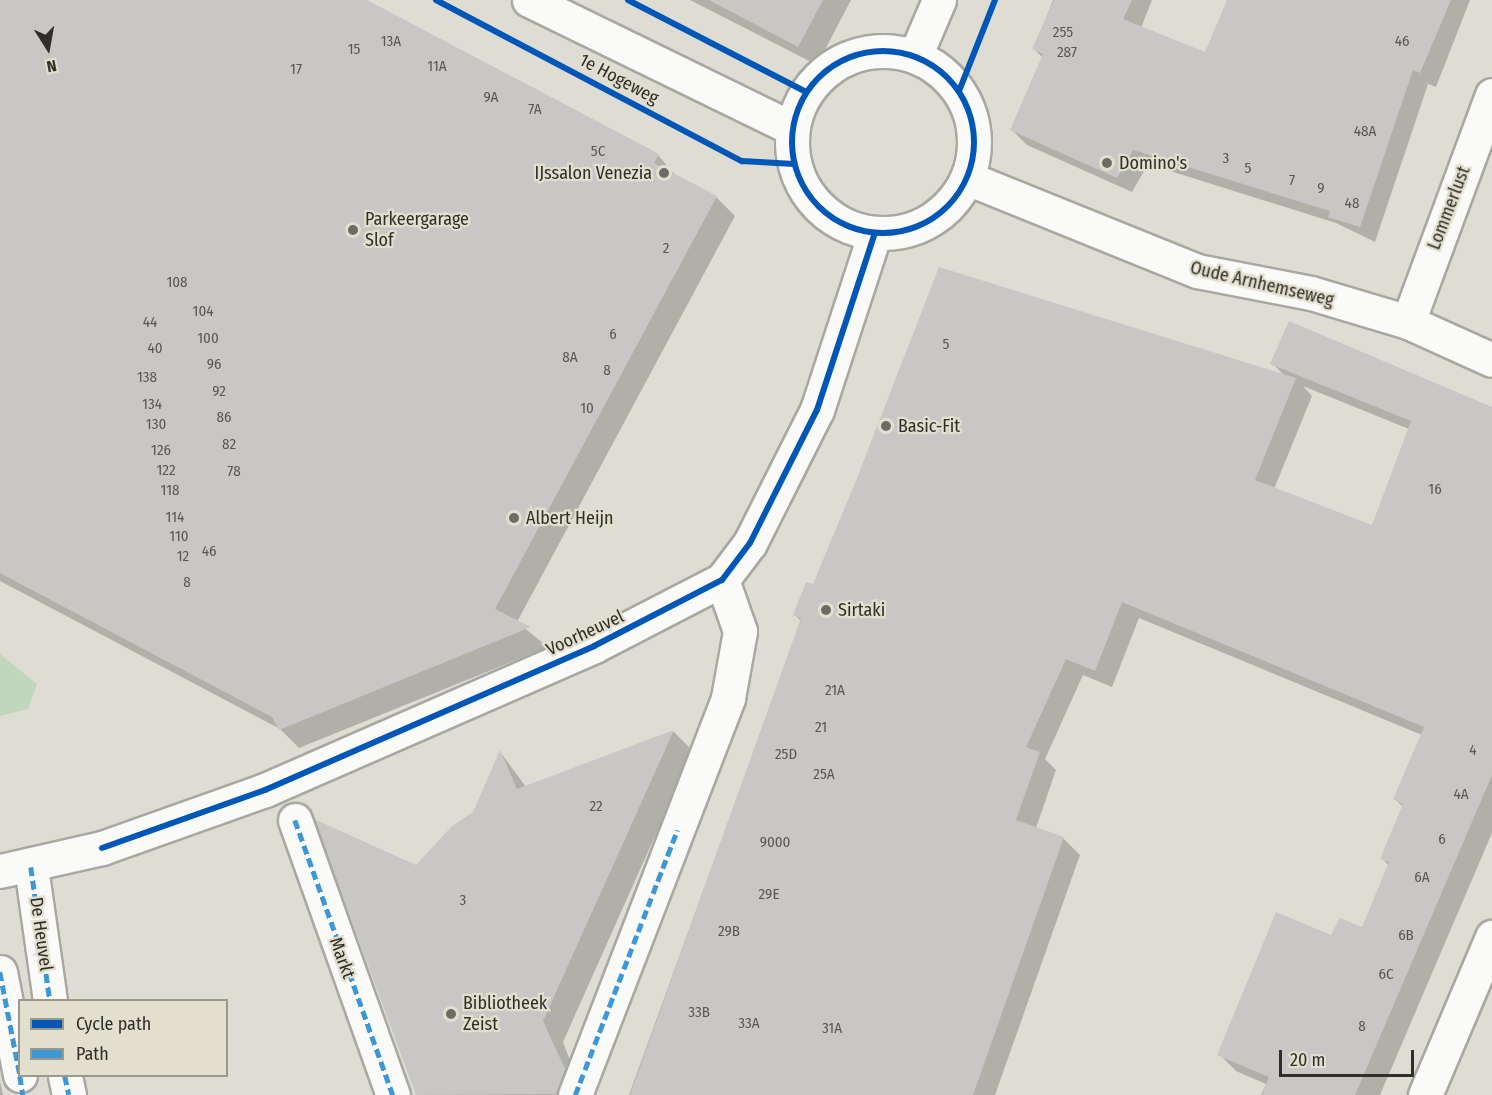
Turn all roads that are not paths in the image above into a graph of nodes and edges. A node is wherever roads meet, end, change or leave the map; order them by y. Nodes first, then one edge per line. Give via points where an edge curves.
1 (529, 0) edge
2 (939, 0) edge
3 (915, 56) junction
4 (1492, 95) edge
5 (792, 128) junction
6 (967, 178) junction
7 (876, 233) junction
8 (1408, 322) junction
9 (1492, 360) edge
10 (722, 580) junction
11 (295, 820) dead end
12 (16, 869) edge
13 (1492, 937) edge
14 (0, 972) edge
15 (50, 999) edge
16 (18, 1065) edge
17 (20, 1077) edge
18 (65, 1077) edge
19 (23, 1095) edge
20 (69, 1095) edge
21 (393, 1095) edge
22 (575, 1095) edge
23 (1425, 1095) edge

1 - 5 street, 1e Hogeweg
2 - 3 street
3 - 5 street via 888,51 839,62 806,92
3 - 6 street via 940,70 968,107 974,142
4 - 8 street, Lommerlust
5 - 7 street via 794,164 815,204 853,229
6 - 7 street via 951,202 930,220 904,231
6 - 8 street, Oude Arnhemseweg via 1197,271 1311,293
7 - 10 street, Voorheuvel via 817,410 750,543
8 - 9 street, Oude Arnhemseweg
10 - 12 street, Voorheuvel via 605,641 265,790
10 - 22 street via 740,631 728,698
11 - 21 street, Markt
12 - 15 street, De Heuvel
13 - 23 street
14 - 16 street
17 - 19 street
18 - 20 street

